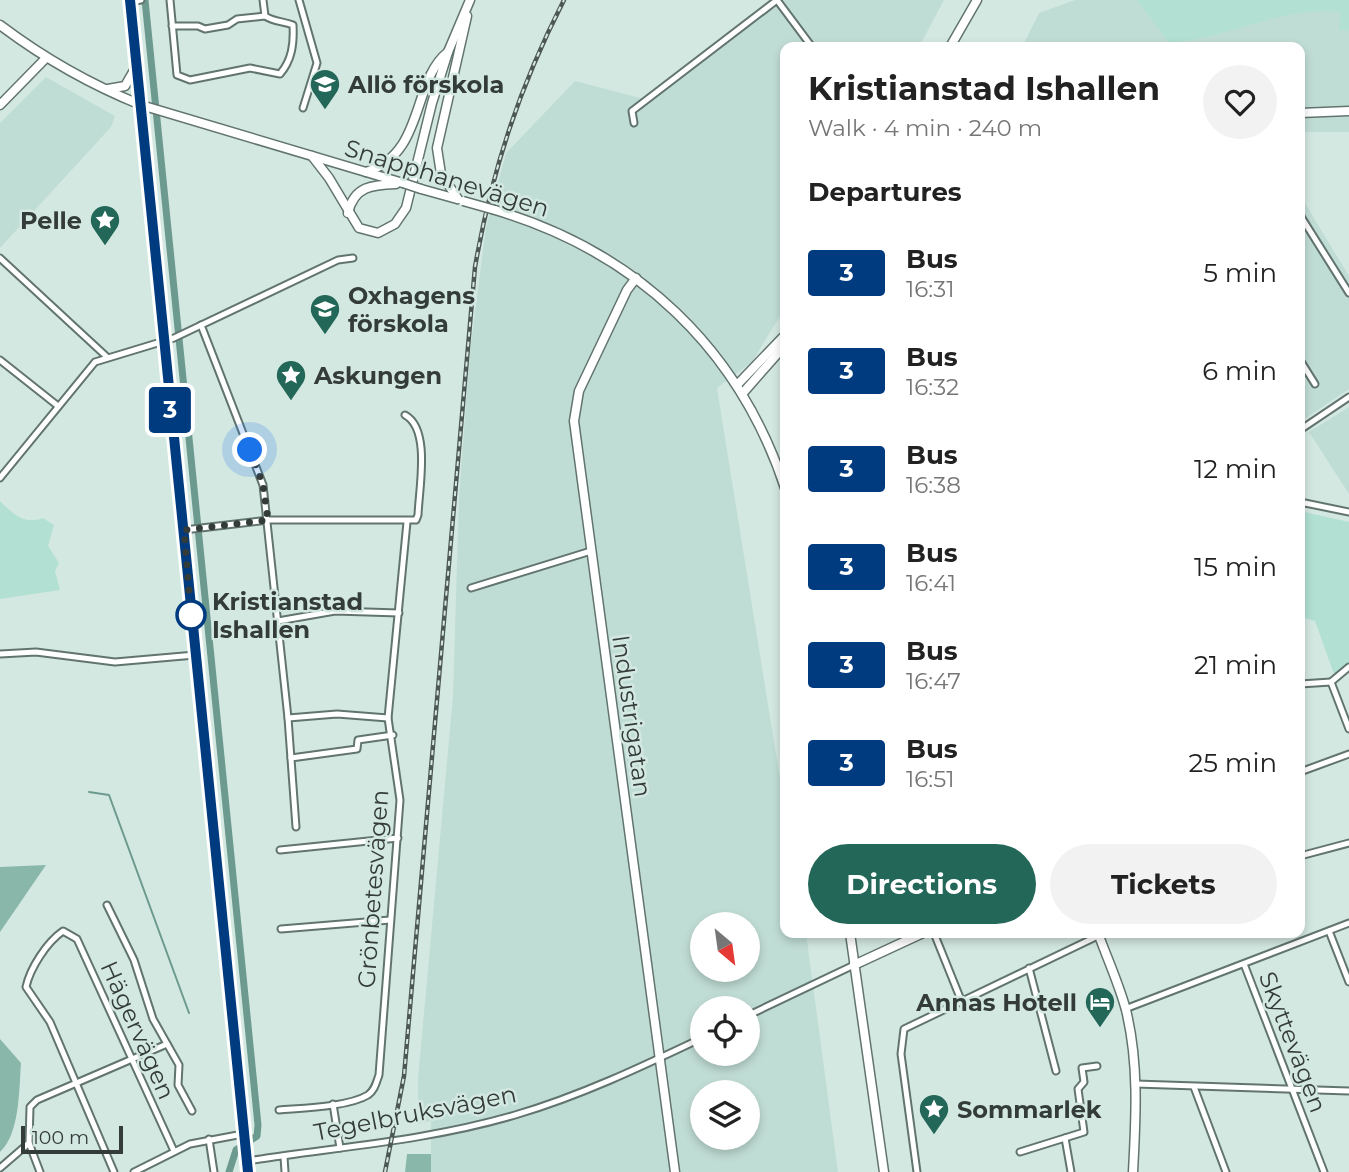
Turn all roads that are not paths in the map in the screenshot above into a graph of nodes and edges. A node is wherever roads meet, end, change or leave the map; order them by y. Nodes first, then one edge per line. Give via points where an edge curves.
1 (141, 0) edge
2 (170, 0) edge
3 (263, 0) edge
4 (299, 0) edge
5 (470, 0) edge
6 (777, 0) edge
7 (977, 0) edge
8 (130, 1) edge
9 (265, 16) junction
10 (0, 25) edge
11 (172, 26) junction
12 (963, 26) junction
13 (808, 42) edge
14 (953, 42) edge
15 (957, 42) edge
16 (448, 52) junction
17 (458, 57) junction
18 (45, 59) junction
19 (137, 65) junction
20 (439, 86) junction
21 (102, 89) junction
22 (0, 105) edge
23 (141, 105) junction
24 (303, 108) dead end
25 (1349, 111) edge
26 (1305, 113) edge
27 (634, 123) dead end
28 (312, 156) junction
29 (366, 172) junction
30 (403, 183) junction
31 (460, 200) junction
32 (348, 213) junction
33 (1305, 223) edge
34 (0, 258) edge
35 (353, 258) dead end
36 (636, 278) junction
37 (1349, 293) edge
38 (201, 325) junction
39 (780, 340) edge
40 (163, 342) junction
41 (780, 351) edge
42 (107, 357) junction
43 (0, 360) edge
44 (1305, 368) edge
45 (1315, 384) dead end
46 (737, 385) junction
47 (742, 394) junction
48 (1349, 397) edge
49 (58, 406) junction
50 (405, 415) dead end
51 (1305, 427) edge
52 (780, 472) edge
53 (0, 478) edge
54 (1305, 503) edge
55 (1349, 512) edge
56 (268, 520) junction
57 (407, 522) junction
58 (184, 530) junction
59 (590, 551) junction
60 (471, 588) dead end
61 (399, 613) junction
62 (278, 621) junction
63 (0, 654) edge
64 (195, 655) junction
65 (1349, 667) edge
66 (1331, 682) junction
67 (1305, 684) edge
68 (288, 718) junction
69 (388, 718) junction
70 (1349, 729) edge
71 (393, 735) junction
72 (1349, 754) edge
73 (291, 758) junction
74 (1305, 770) edge
75 (296, 827) dead end
76 (398, 838) junction
77 (1349, 843) edge
78 (280, 850) dead end
79 (1305, 855) edge
80 (107, 905) dead end
81 (390, 920) junction
82 (1349, 923) edge
83 (281, 929) dead end
84 (1329, 931) junction
85 (851, 938) edge
86 (912, 938) edge
87 (936, 938) edge
88 (1090, 938) edge
89 (1102, 938) edge
90 (1244, 964) junction
91 (854, 965) junction
92 (1029, 968) junction
93 (1349, 982) edge
94 (961, 1000) junction
95 (1125, 1009) junction
96 (760, 1010) edge
97 (167, 1044) junction
98 (690, 1044) edge
99 (660, 1058) junction
100 (131, 1059) junction
101 (1097, 1066) dead end
102 (1056, 1071) dead end
103 (74, 1083) junction
104 (1136, 1084) junction
105 (1194, 1087) junction
106 (1293, 1089) junction
107 (1349, 1091) edge
108 (333, 1104) junction
109 (279, 1110) dead end
110 (192, 1111) dead end
111 (244, 1137) junction
112 (1065, 1138) junction
113 (209, 1139) junction
114 (29, 1143) junction
115 (340, 1148) junction
116 (174, 1151) junction
117 (1020, 1152) dead end
118 (246, 1157) junction
119 (284, 1157) junction
120 (0, 1168) edge
121 (40, 1172) edge
122 (114, 1172) edge
123 (134, 1172) edge
124 (214, 1172) edge
125 (248, 1172) edge
126 (285, 1172) edge
127 (675, 1172) edge
128 (884, 1172) edge
129 (917, 1172) edge
130 (1071, 1172) edge
131 (1133, 1172) edge
132 (1226, 1172) edge
133 (1324, 1172) edge

1 - 8 street
2 - 11 street
3 - 9 street
4 - 24 street via 317,63
5 - 16 street
5 - 17 street
6 - 13 street
6 - 27 street via 632,111
7 - 12 street
8 - 19 street
9 - 11 street via 205,29
9 - 11 street via 293,26 294,42 280,74 250,68 190,80 177,75
10 - 18 street, Snapphanevägen
12 - 14 street
12 - 15 street
16 - 20 street
16 - 29 street via 436,66 397,153 383,166
17 - 20 street
17 - 31 street via 437,148 441,174
18 - 21 street, Snapphanevägen
18 - 22 street
19 - 21 street via 125,86
19 - 23 street
20 - 32 street via 400,219 386,230 368,233 356,226
21 - 23 street, Snapphanevägen
23 - 28 street, Snapphanevägen
23 - 40 street
25 - 26 street
28 - 29 street, Snapphanevägen
28 - 32 street
29 - 30 street, Snapphanevägen
30 - 31 street, Snapphanevägen, bridge
30 - 32 street via 363,188 354,196
31 - 36 street, Snapphanevägen, bridge via 561,233
33 - 37 street
34 - 42 street
35 - 38 street via 338,260
36 - 46 street, Snapphanevägen via 692,325
36 - 59 street, Industrigatan via 575,408
38 - 40 street
38 - 56 street via 263,485
39 - 46 street
40 - 42 street
40 - 58 street
41 - 47 street
42 - 49 street via 95,362
43 - 49 street
44 - 45 street
46 - 47 street, Snapphanevägen
47 - 52 street, Snapphanevägen
48 - 51 street
49 - 53 street
50 - 57 street, Grönbetesvägen via 414,420 421,437 418,515
54 - 55 street
56 - 57 street
56 - 58 street
56 - 62 street
57 - 61 street, Grönbetesvägen
58 - 64 street
59 - 60 street
59 - 99 street, Industrigatan
61 - 62 street via 335,611
61 - 69 street, Grönbetesvägen
62 - 68 street
63 - 64 street via 36,652 115,662
64 - 111 street
65 - 66 street
66 - 67 street
66 - 70 street
68 - 69 street via 337,714
68 - 73 street
69 - 71 street, Grönbetesvägen
71 - 73 street via 359,740 357,749
71 - 76 street, Grönbetesvägen via 400,800
72 - 74 street
73 - 75 street
76 - 78 street
76 - 81 street, Grönbetesvägen
77 - 79 street
80 - 97 street
81 - 83 street
81 - 108 street, Grönbetesvägen via 379,1075 367,1095
82 - 84 street
84 - 90 street
84 - 93 street
85 - 91 street
86 - 91 street
87 - 94 street
88 - 92 street
89 - 95 street
90 - 95 street
90 - 106 street, Skyttevägen
91 - 96 street
91 - 128 street
92 - 94 street
92 - 102 street
94 - 129 street via 904,1029 901,1040
95 - 104 street
97 - 100 street
97 - 110 street via 179,1065 180,1092
98 - 99 street, Tegelbruksvägen
99 - 115 street, Tegelbruksvägen via 568,1098 514,1115 393,1142
99 - 127 street, Industrigatan
100 - 103 street
100 - 103 street, Hägervägen via 77,939 63,931 53,938 26,987 50,1022
100 - 116 street, Hägervägen
101 - 112 street via 1082,1068 1084,1082 1078,1089 1084,1132
103 - 114 street via 30,1107
103 - 122 street
104 - 105 street
104 - 131 street
105 - 106 street
105 - 132 street
106 - 107 street
106 - 133 street, Skyttevägen
108 - 109 street, Grönbetesvägen
108 - 115 street
111 - 113 street
111 - 118 street
112 - 117 street
112 - 130 street
113 - 116 street
113 - 124 street
114 - 120 street
114 - 121 street
115 - 119 street, Tegelbruksvägen
116 - 123 street
118 - 119 street, Tegelbruksvägen
118 - 125 street
119 - 126 street

